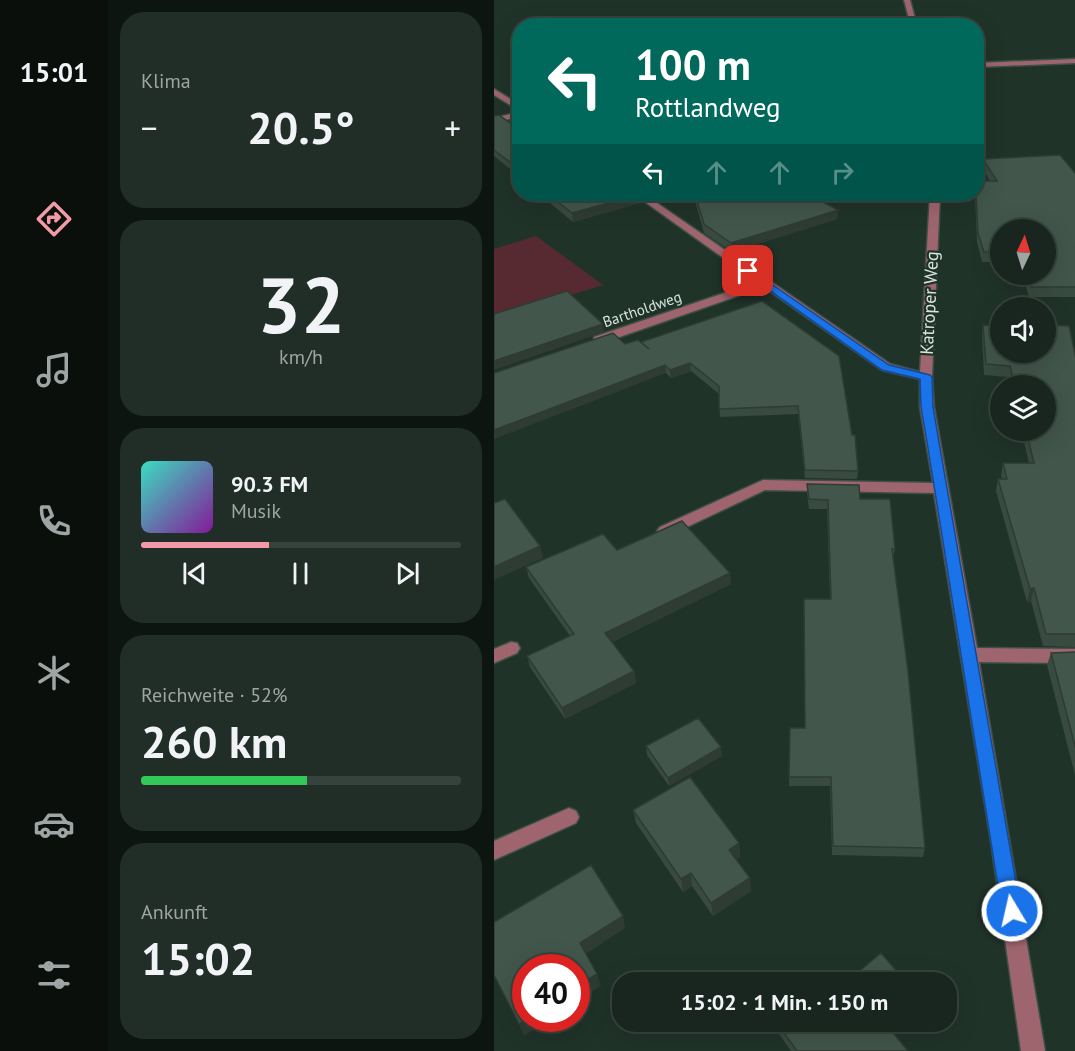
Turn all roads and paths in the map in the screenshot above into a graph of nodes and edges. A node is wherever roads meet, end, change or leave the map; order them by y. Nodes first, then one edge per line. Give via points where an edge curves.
1 (907, 0) edge
2 (912, 18) edge
3 (1076, 62) edge
4 (984, 65) edge
5 (494, 91) edge
6 (512, 103) edge
7 (512, 116) edge
8 (494, 120) edge
9 (649, 201) edge
10 (935, 201) edge
11 (765, 283) junction
12 (584, 345) edge
13 (926, 377) junction
14 (940, 488) junction
15 (648, 538) edge
16 (510, 648) dead end
17 (968, 654) junction
18 (494, 656) edge
19 (1076, 656) edge
20 (569, 817) dead end
21 (494, 851) edge
22 (1034, 1051) edge

1 - 2 street
3 - 4 street
5 - 6 street
7 - 8 street
9 - 11 street
10 - 13 street, Katroper Weg
11 - 12 street, Bartholdweg
11 - 13 street via 886,367
13 - 14 street, Katroper Weg
14 - 15 street via 762,486
14 - 17 street, Katroper Weg
16 - 18 street
17 - 19 street
17 - 22 street, Katroper Weg
20 - 21 street

